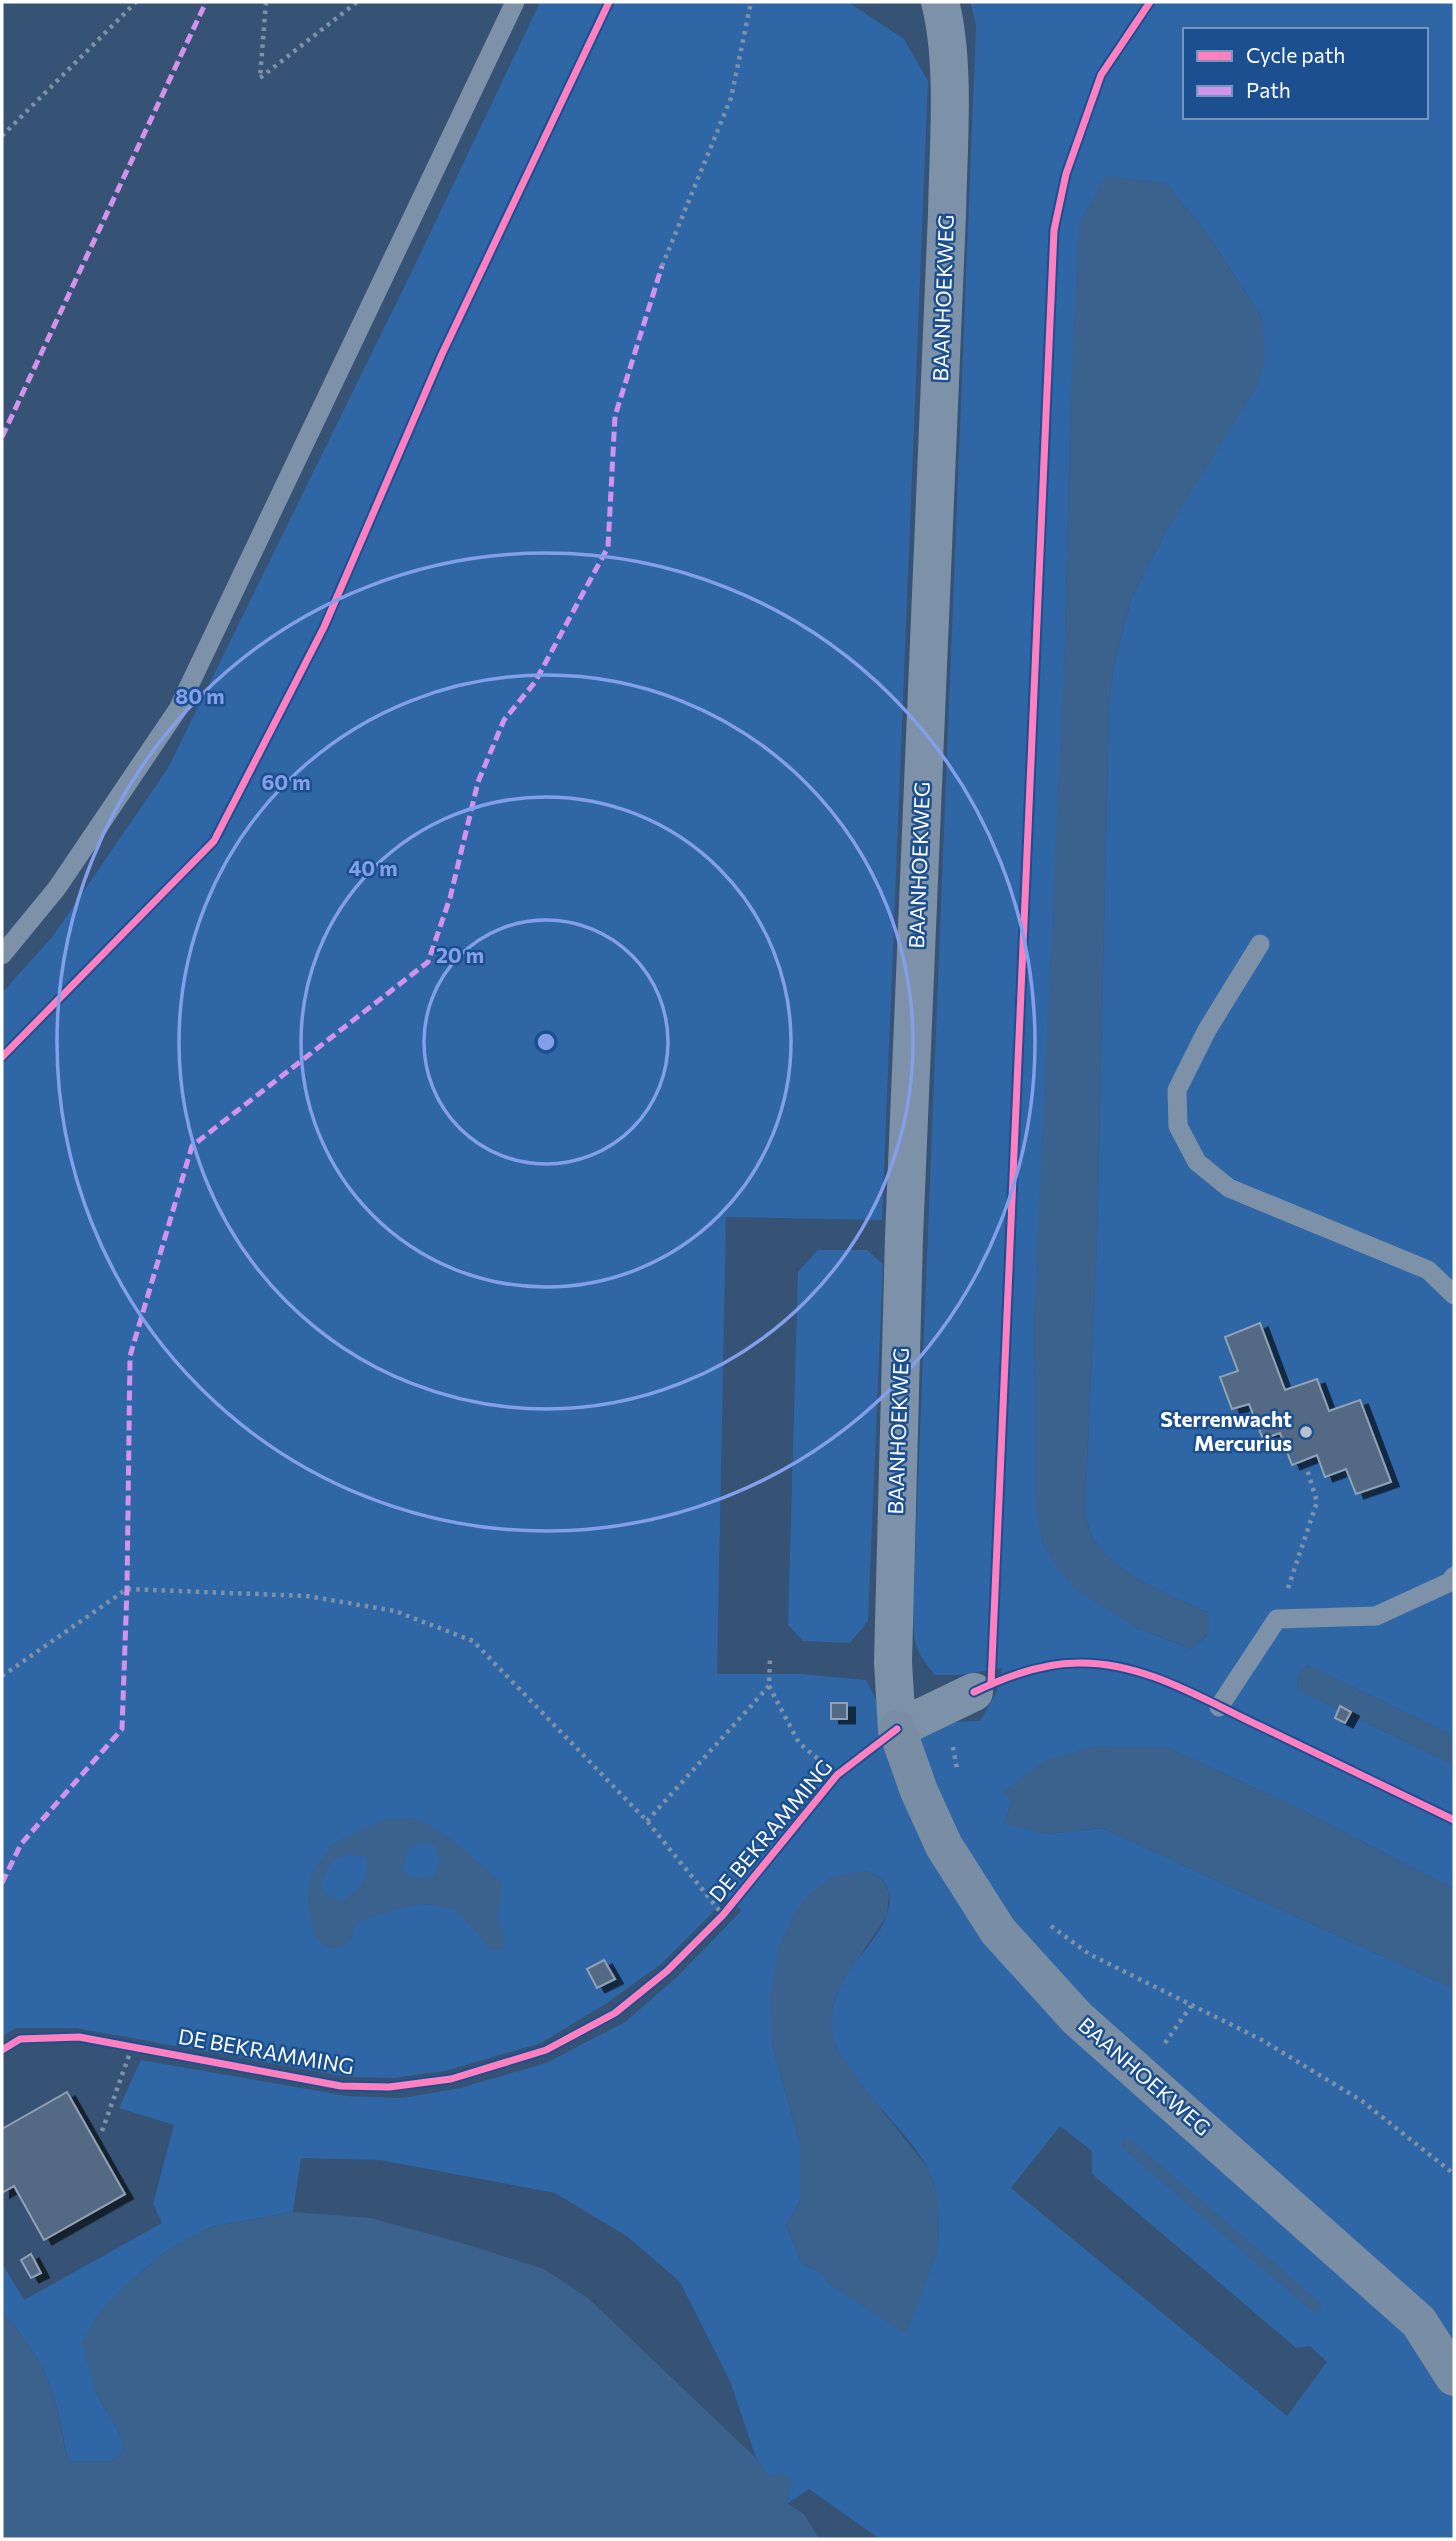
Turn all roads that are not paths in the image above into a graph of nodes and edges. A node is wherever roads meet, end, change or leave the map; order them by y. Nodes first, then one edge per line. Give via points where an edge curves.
1 (515, 2) edge
2 (940, 2) edge
3 (1260, 944) dead end
4 (2, 955) edge
5 (1454, 1295) edge
6 (1454, 1576) edge
7 (960, 1699) road end
8 (1219, 1707) dead end
9 (897, 1728) junction
10 (1454, 2377) edge

1 - 4 lane via 178,709 57,888
2 - 9 street, BAANHOEKWEG via 949,80 947,214 904,1237 892,1662
3 - 5 lane via 1207,1030 1177,1090 1178,1126 1197,1162 1230,1188 1428,1270
6 - 8 lane via 1376,1616 1277,1619
7 - 9 street
9 - 10 street, BAANHOEKWEG via 944,1846 998,1931 1077,2018 1419,2322

